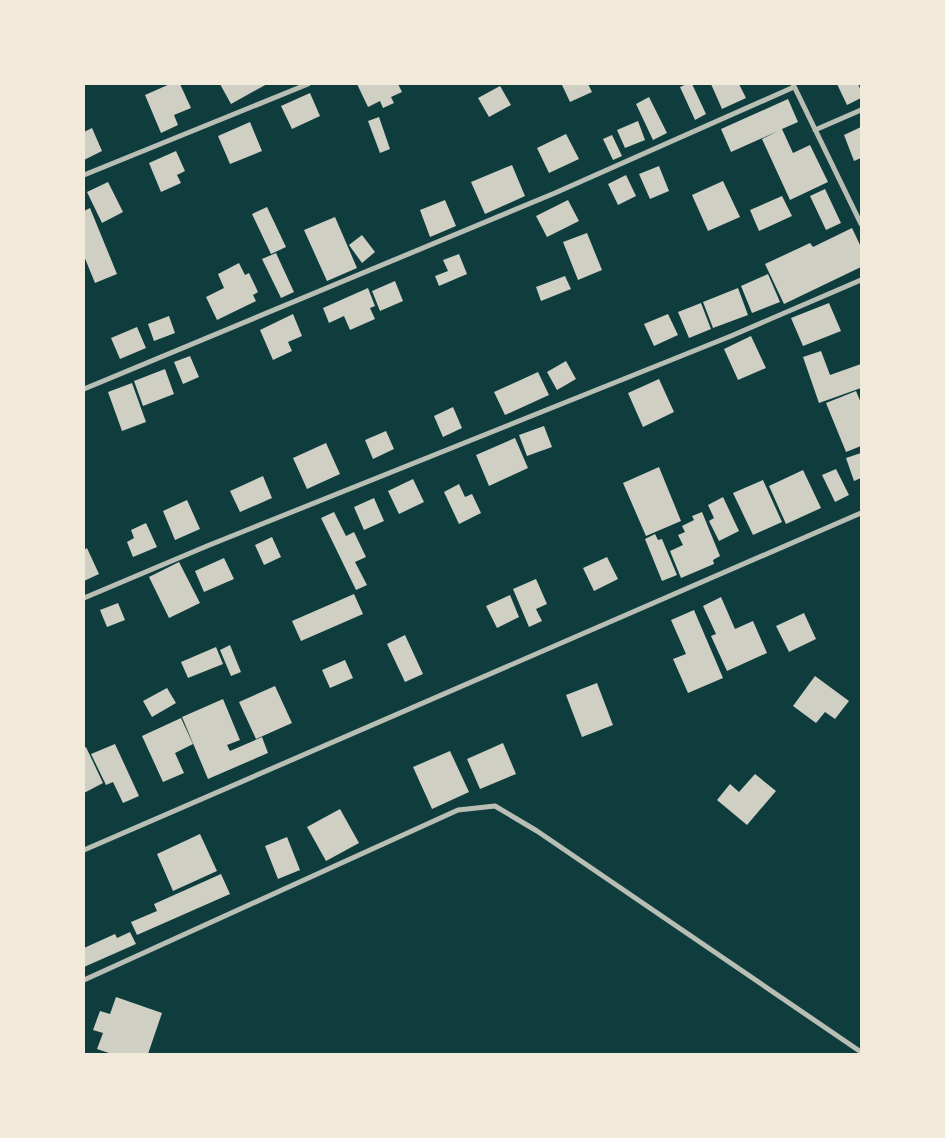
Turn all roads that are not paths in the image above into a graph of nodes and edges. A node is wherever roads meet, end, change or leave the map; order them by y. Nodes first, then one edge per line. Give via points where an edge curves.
1 (308, 84) edge
2 (794, 85) edge
3 (861, 110) edge
4 (815, 130) junction
5 (84, 175) edge
6 (861, 224) edge
7 (861, 280) edge
8 (84, 389) edge
9 (861, 512) edge
10 (84, 598) edge
11 (84, 850) edge
12 (84, 980) edge
13 (861, 1052) edge

1 - 5 street
2 - 4 street
2 - 8 street via 555,193
3 - 4 street
4 - 6 street
7 - 10 street via 731,336
9 - 11 street
12 - 13 street via 458,810 495,806

